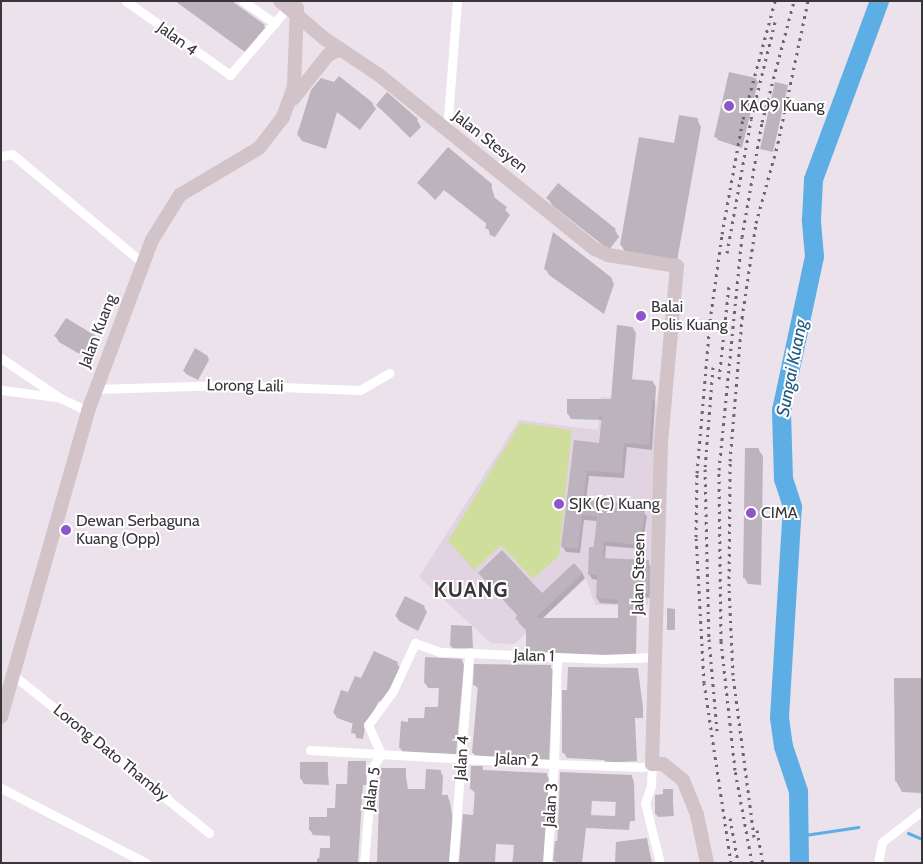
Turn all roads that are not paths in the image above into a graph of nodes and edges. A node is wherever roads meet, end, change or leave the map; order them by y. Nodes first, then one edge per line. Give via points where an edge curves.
1 (126, 1) edge
2 (243, 1) edge
3 (457, 1) edge
4 (290, 5) edge
5 (275, 23) junction
6 (325, 39) junction
7 (341, 49) junction
8 (296, 68) junction
9 (290, 104) junction
10 (447, 131) junction
11 (1, 156) edge
12 (143, 263) junction
13 (677, 266) joint
14 (1, 358) edge
15 (390, 373) dead end
16 (96, 389) junction
17 (1, 390) edge
18 (60, 398) junction
19 (88, 411) junction
20 (415, 643) joint
21 (469, 653) junction
22 (557, 657) junction
23 (654, 657) junction
24 (12, 674) junction
25 (1, 717) edge
26 (310, 750) dead end
27 (381, 754) junction
28 (462, 757) junction
29 (554, 764) junction
30 (652, 764) junction
31 (1, 788) edge
32 (922, 811) edge
33 (210, 833) dead end
34 (146, 863) edge
35 (364, 863) edge
36 (453, 863) edge
37 (547, 863) edge
38 (660, 863) edge
39 (707, 863) edge
40 (878, 863) edge

1 - 5 street, Jalan 4 via 230,75
2 - 5 street
3 - 10 street
4 - 5 street
4 - 6 main road, Jalan Stesyen
4 - 8 main road, Jalan Kuang
6 - 7 main road, Jalan Stesyen
6 - 8 main road via 312,38 305,42
7 - 9 main road via 328,54
7 - 10 main road, Jalan Stesyen via 379,75
8 - 9 main road, Jalan Kuang
9 - 12 main road, Jalan Kuang via 259,148 180,195 159,224
10 - 13 main road, Jalan Stesyen via 595,249 608,255
11 - 12 street via 12,154
12 - 16 main road, Jalan Kuang
13 - 23 main road, Jalan Stesen via 661,443
14 - 18 street
15 - 16 street, Lorong Laili via 360,390 227,385
16 - 19 main road, Jalan Kuang
17 - 18 street
18 - 19 street
19 - 24 main road, Jalan Kuang
20 - 21 street, Jalan 1 via 440,652
20 - 27 street, Jalan 5 via 393,691 368,725
21 - 22 street, Jalan 1
21 - 28 street, Jalan 4
22 - 23 street, Jalan 1
22 - 29 street, Jalan 3
23 - 30 main road, Jalan Stesen
24 - 25 main road, Jalan Kuang
24 - 33 street, Lorong Dato Thamby
26 - 27 street, Jalan 2
27 - 28 street, Jalan 2
27 - 35 street, Jalan 5 via 372,768
28 - 29 street, Jalan 2
28 - 36 street, Jalan 4
29 - 30 street, Jalan 2
29 - 37 street, Jalan 3
30 - 38 street via 645,803
30 - 39 main road via 663,764 683,780 697,815
31 - 34 street
32 - 40 street via 882,842

